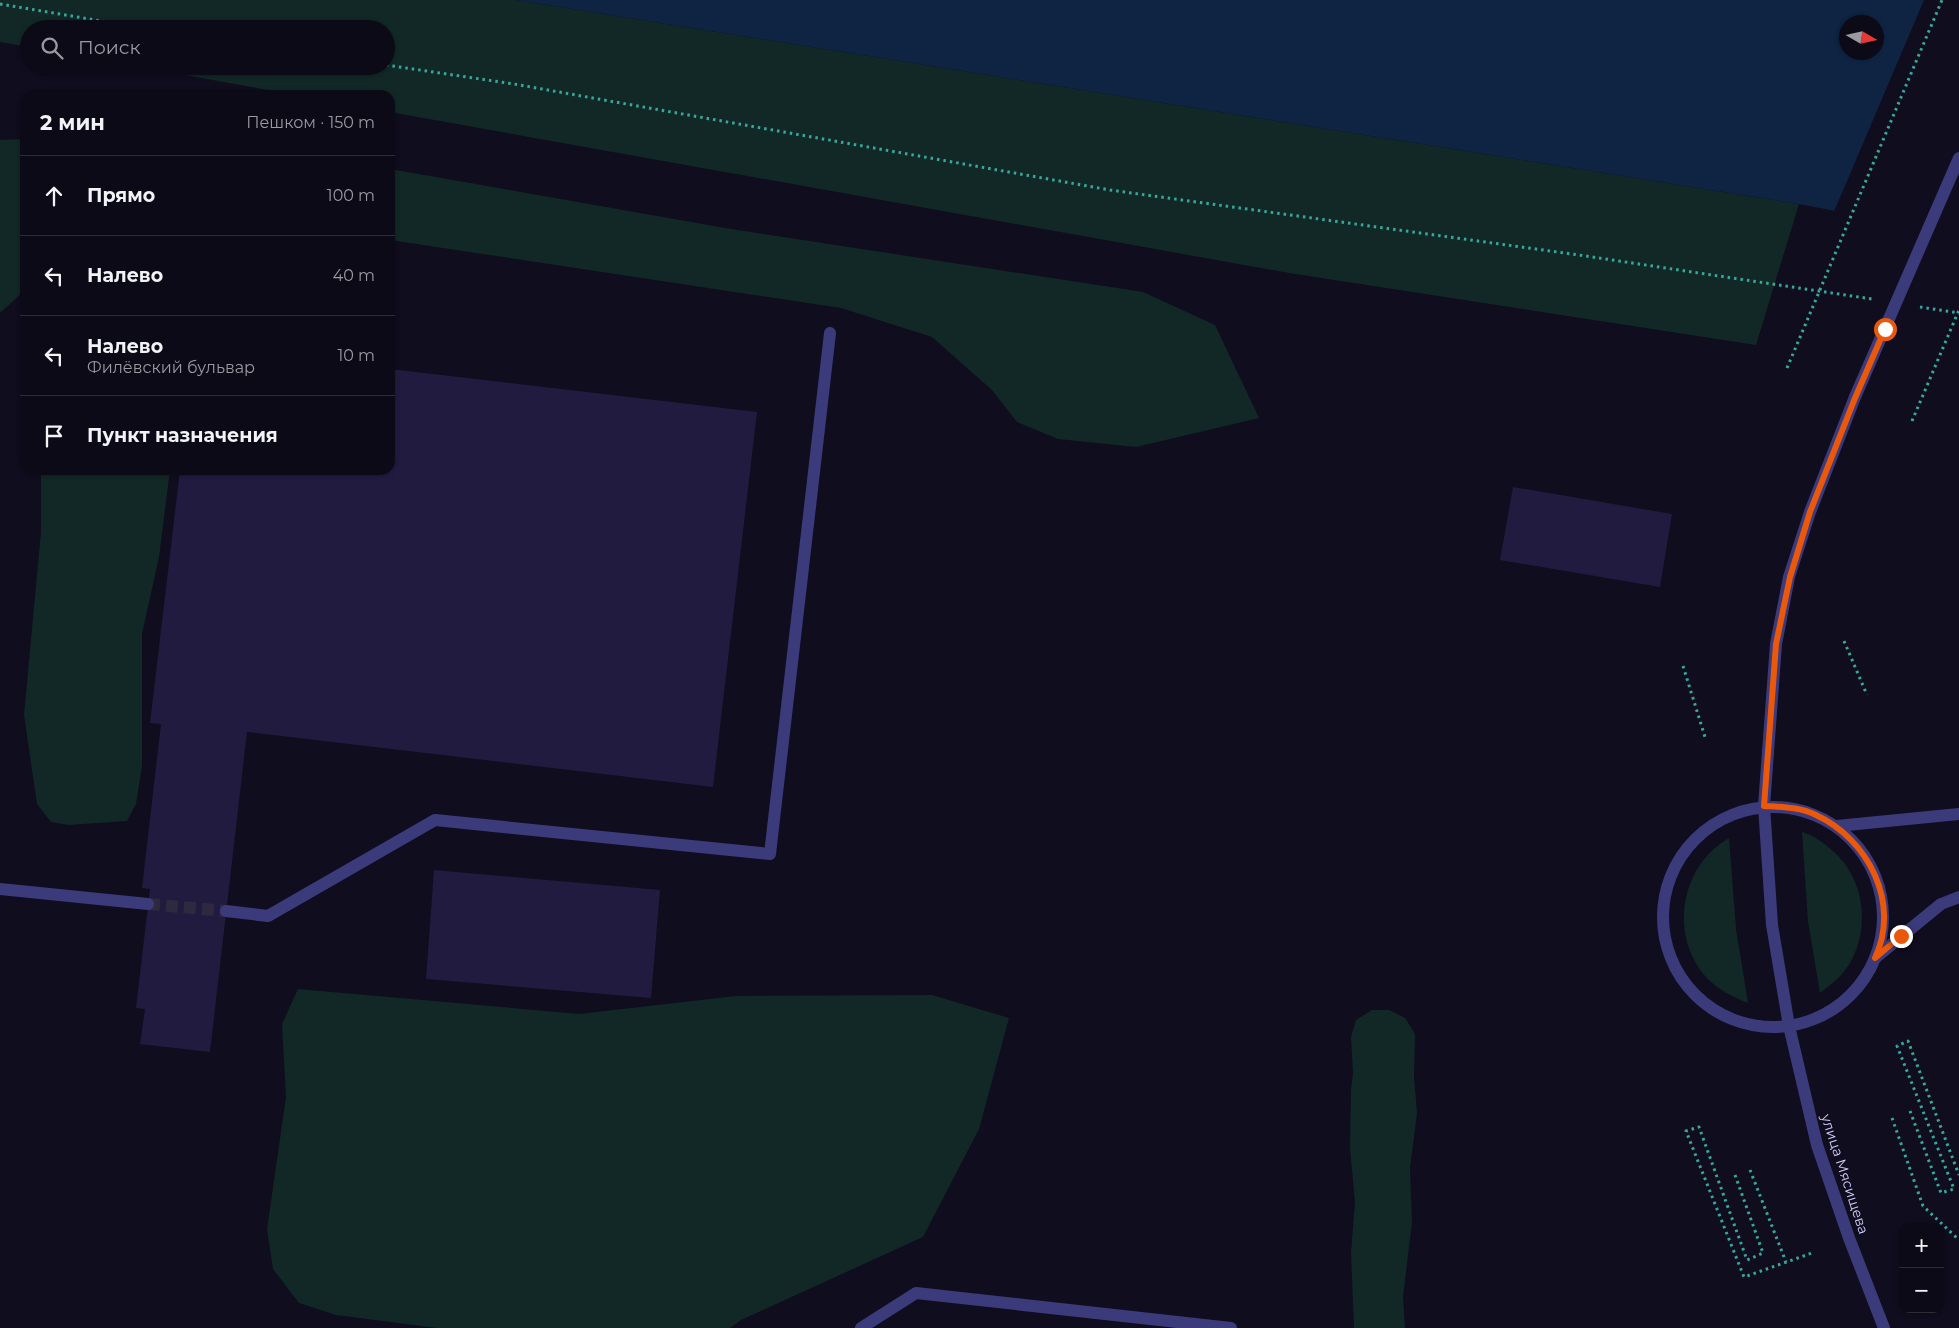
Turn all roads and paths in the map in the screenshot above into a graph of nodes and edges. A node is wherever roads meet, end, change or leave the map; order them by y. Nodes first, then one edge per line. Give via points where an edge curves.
1 (1942, 0) edge
2 (0, 4) edge
3 (95, 20) edge
4 (395, 66) edge
5 (1959, 158) edge
6 (1873, 300) dead end
7 (1911, 306) dead end
8 (1959, 312) edge
9 (830, 333) dead end
10 (1787, 368) dead end
11 (1912, 421) dead end
12 (1844, 641) dead end
13 (1682, 666) dead end
14 (1867, 695) dead end
15 (1705, 737) dead end
16 (1764, 806) junction
17 (1959, 814) edge
18 (1837, 826) junction
19 (0, 888) edge
20 (1959, 897) edge
21 (148, 904) tunnel mouth
22 (226, 911) tunnel mouth
23 (1875, 958) junction
24 (1789, 1026) junction
25 (1910, 1111) dead end
26 (1892, 1118) dead end
27 (1750, 1170) dead end
28 (1735, 1175) dead end
29 (1959, 1175) edge
30 (1959, 1240) edge
31 (1812, 1252) dead end
32 (1786, 1262) junction
33 (861, 1328) edge
34 (1231, 1328) edge
35 (1884, 1328) edge

1 - 10 path, bridge
2 - 3 path
4 - 6 path via 514,84 1110,190
5 - 16 street, улица Мясищева, bridge via 1855,398 1810,512 1790,577 1776,644
7 - 8 path
8 - 11 path, bridge
9 - 22 street via 770,854 435,820 268,916
12 - 14 path
13 - 15 path
16 - 18 street via 1789,807 1814,814
16 - 24 street, улица Мясищева via 1772,925
16 - 24 street via 1738,811 1715,822 1695,838 1674,865 1664,897 1663,931 1672,964 1691,992 1720,1014 1746,1025
17 - 18 street
18 - 23 street via 1856,843 1871,865 1880,889 1884,919
19 - 21 street
20 - 23 street via 1941,904
23 - 24 street via 1868,974 1850,996 1828,1013
24 - 35 street, улица Мясищева via 1818,1145
25 - 29 path via 1941,1193 1954,1189 1897,1046 1908,1041
26 - 30 path via 1924,1206
27 - 32 path
28 - 32 path via 1763,1253 1747,1260 1699,1127 1686,1131 1744,1277
31 - 32 path
33 - 34 street via 916,1293

